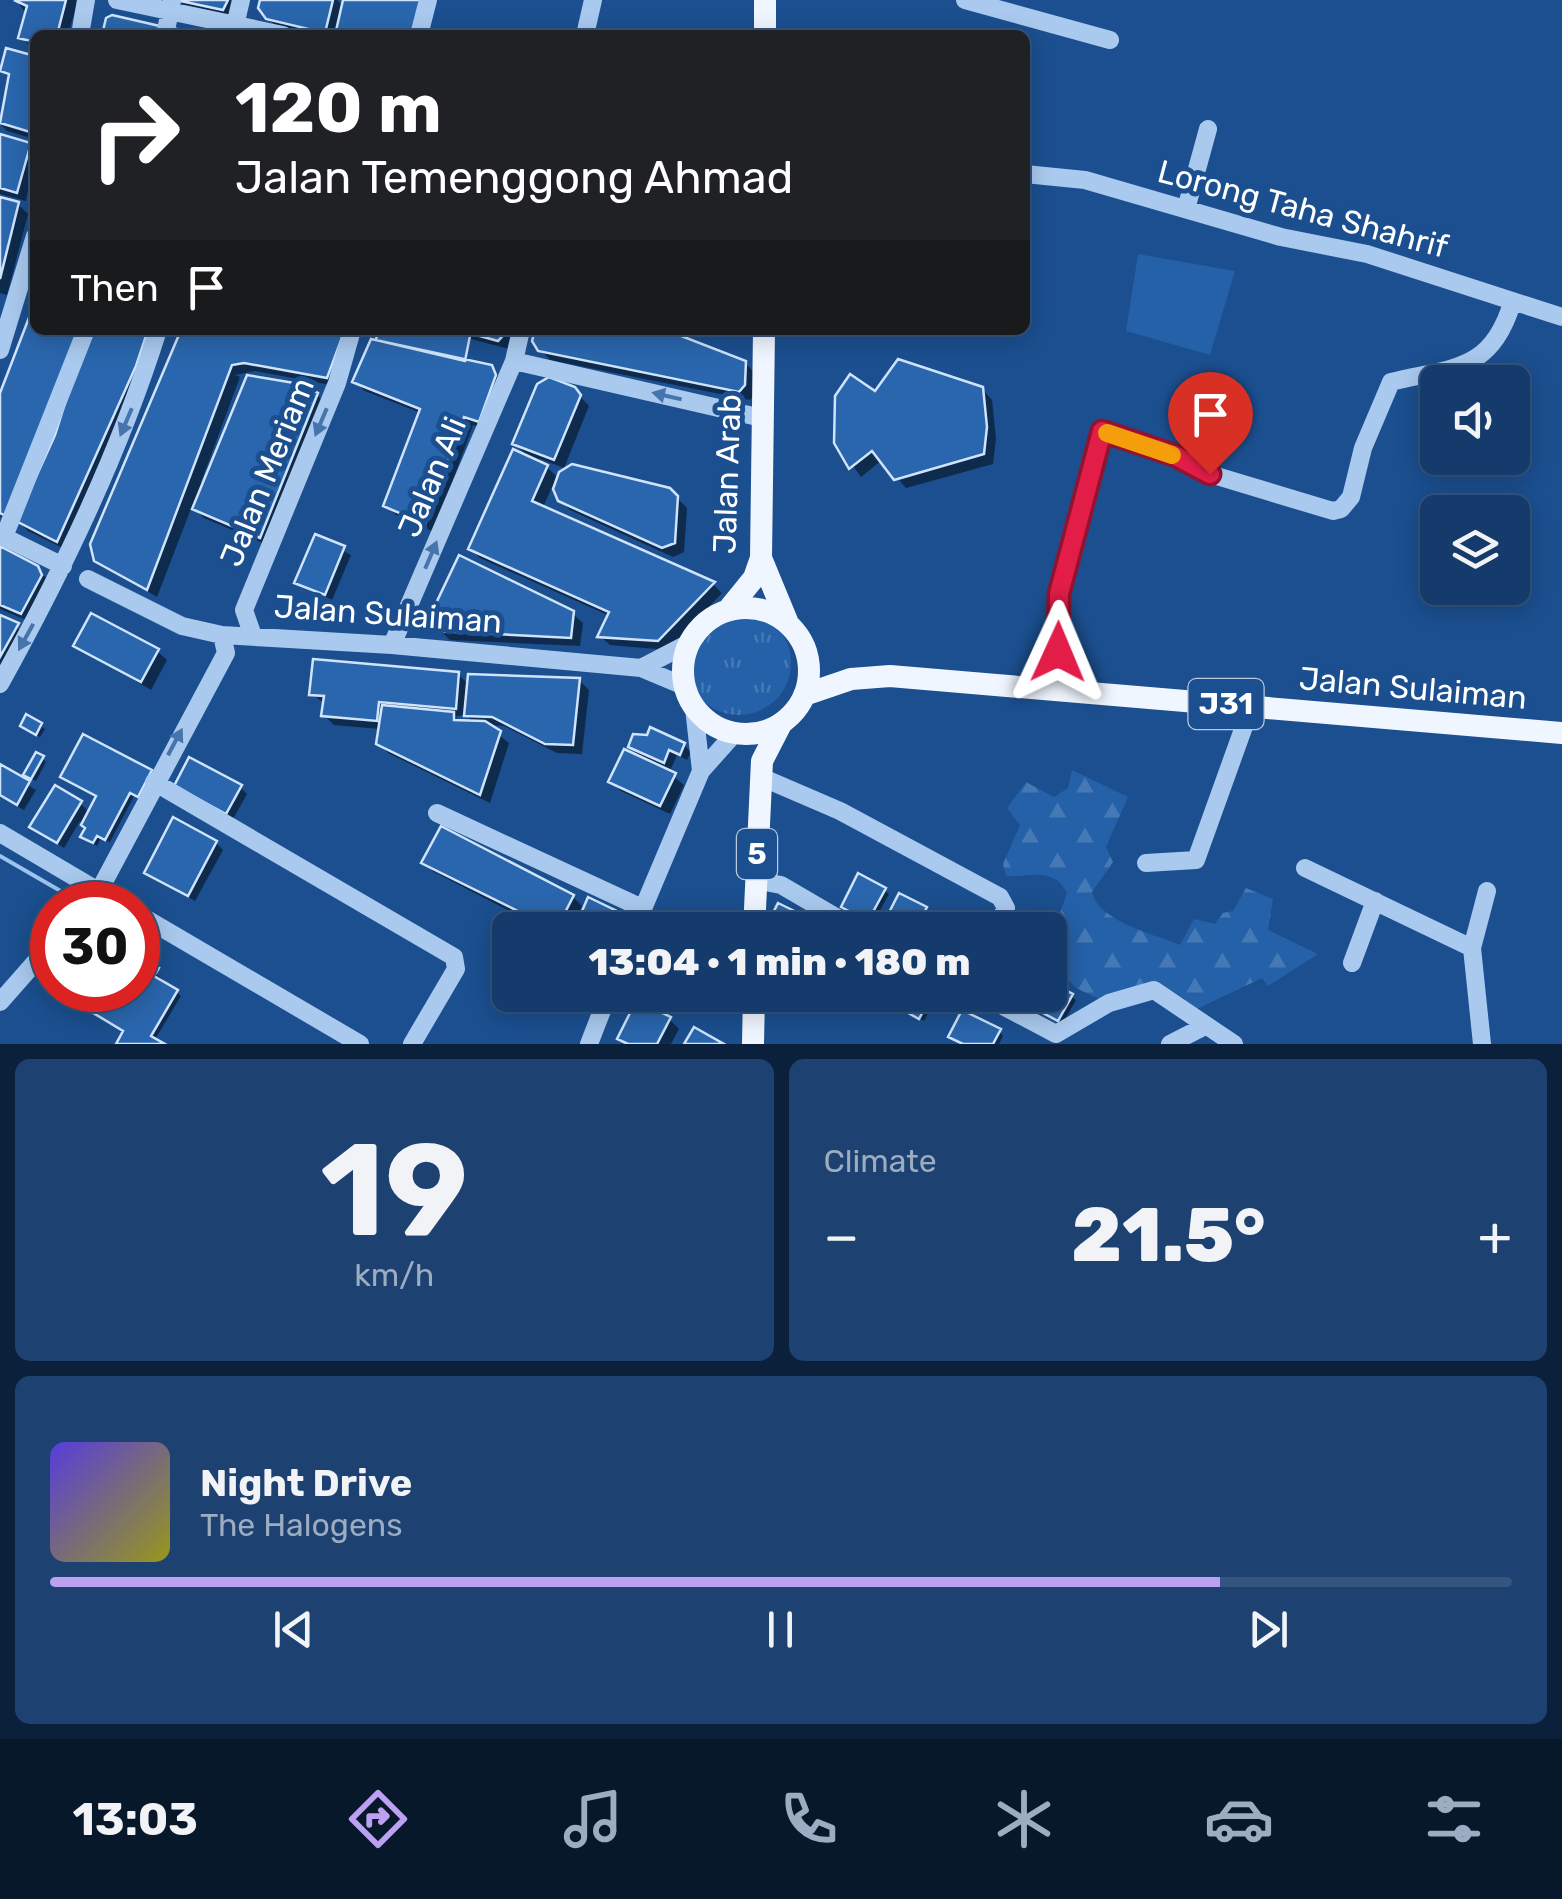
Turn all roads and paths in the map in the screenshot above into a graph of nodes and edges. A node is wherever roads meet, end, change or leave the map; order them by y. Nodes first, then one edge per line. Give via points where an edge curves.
1 (86, 0) edge
2 (117, 0) edge
3 (241, 0) edge
4 (428, 0) edge
5 (593, 0) edge
6 (765, 0) edge
7 (964, 0) edge
8 (171, 6) edge
9 (81, 30) edge
10 (234, 30) edge
11 (421, 30) edge
12 (587, 30) edge
13 (765, 30) edge
14 (1110, 40) dead end
15 (1208, 129) dead end
16 (1030, 174) edge
17 (1186, 209) junction
18 (30, 255) edge
19 (1512, 303) junction
20 (1562, 317) edge
21 (84, 335) edge
22 (156, 335) edge
23 (351, 335) edge
24 (520, 335) edge
25 (764, 335) edge
26 (0, 350) edge
27 (514, 360) junction
28 (762, 418) junction
29 (2, 536) edge
30 (76, 537) junction
31 (761, 558) junction
32 (63, 566) junction
33 (88, 578) junction
34 (52, 590) junction
35 (728, 610) junction
36 (792, 628) junction
37 (222, 635) junction
38 (253, 636) junction
39 (689, 643) junction
40 (392, 645) junction
41 (641, 668) junction
42 (851, 679) junction
43 (0, 684) edge
44 (1058, 690) junction
45 (804, 695) junction
46 (689, 697) junction
47 (1250, 706) junction
48 (780, 726) junction
49 (1562, 733) edge
50 (737, 735) junction
51 (761, 769) junction
52 (701, 771) junction
53 (154, 782) junction
54 (436, 812) dead end
55 (0, 833) edge
56 (1146, 863) dead end
57 (1306, 868) dead end
58 (755, 880) junction
59 (70, 882) edge
60 (101, 882) edge
61 (1487, 891) dead end
62 (1375, 901) junction
63 (642, 908) junction
64 (641, 912) edge
65 (754, 912) edge
66 (827, 912) edge
67 (1004, 912) edge
68 (160, 927) edge
69 (1472, 948) junction
70 (1352, 963) dead end
71 (30, 968) edge
72 (0, 1002) edge
73 (601, 1012) edge
74 (754, 1012) edge
75 (1014, 1012) edge
76 (1205, 1026) junction
77 (360, 1044) edge
78 (412, 1044) edge
79 (588, 1044) edge
80 (754, 1044) edge
81 (1170, 1044) edge
82 (1234, 1044) edge
83 (1482, 1044) edge

1 - 9 street
2 - 8 street
3 - 10 street
4 - 11 street
5 - 12 street
6 - 13 main road
7 - 14 street
8 - 10 street
15 - 17 street
16 - 17 street, Lorong Taha Shahrif via 1085,180
17 - 19 street, Lorong Taha Shahrif via 1412,266
18 - 26 street
19 - 20 street, Lorong Taha Shahrif
19 - 44 street via 1489,350 1425,378 1391,382 1341,509 1210,474 1102,431 1059,594
21 - 29 street
22 -> 30 street via 136,400
23 -> 38 street, Jalan Meriam via 244,610
24 - 27 street, Jalan Ali
25 - 28 main road, Jalan Arab
28 -> 27 street
40 -> 27 street, Jalan Ali
28 - 31 main road, Jalan Arab
29 - 32 street
30 - 32 street
30 - 33 street
31 - 35 main road, Jalan Arab
31 - 36 main road
32 - 34 street
33 - 34 street
33 - 37 street, Jalan Sulaiman via 182,626
34 -> 43 street
35 - 36 main road via 759,608
35 - 39 main road
36 - 42 main road
36 - 45 main road via 808,663
37 - 38 street, Jalan Sulaiman
53 -> 37 street via 226,653
38 - 40 street, Jalan Sulaiman
39 - 41 street
39 - 46 main road
40 - 41 street, Jalan Sulaiman
41 - 46 street, Jalan Sulaiman
42 - 44 main road, Jalan Sulaiman / J31
42 - 45 main road, J31
44 - 47 main road, Jalan Sulaiman / J31
45 - 48 main road, 5
46 - 50 main road via 718,729
46 - 52 street
47 - 49 main road, Jalan Sulaiman / J31
47 - 56 street via 1196,860
48 - 50 main road
48 - 51 main road, 5
50 - 51 main road
50 - 52 street
51 - 58 main road, 5
51 - 67 street via 1000,897
52 - 63 street
53 - 60 street
53 - 78 street via 454,958 456,968
54 - 63 street
55 - 59 street
57 - 62 street
58 - 65 main road, 5
58 - 66 street via 780,885
61 - 69 street
62 - 69 street
62 - 70 street
63 - 64 street
68 - 77 street
69 - 83 street
71 - 72 street
73 - 79 street
74 - 80 main road
75 - 76 street via 1056,1034 1109,1003 1154,990
76 - 81 street
76 - 82 street

